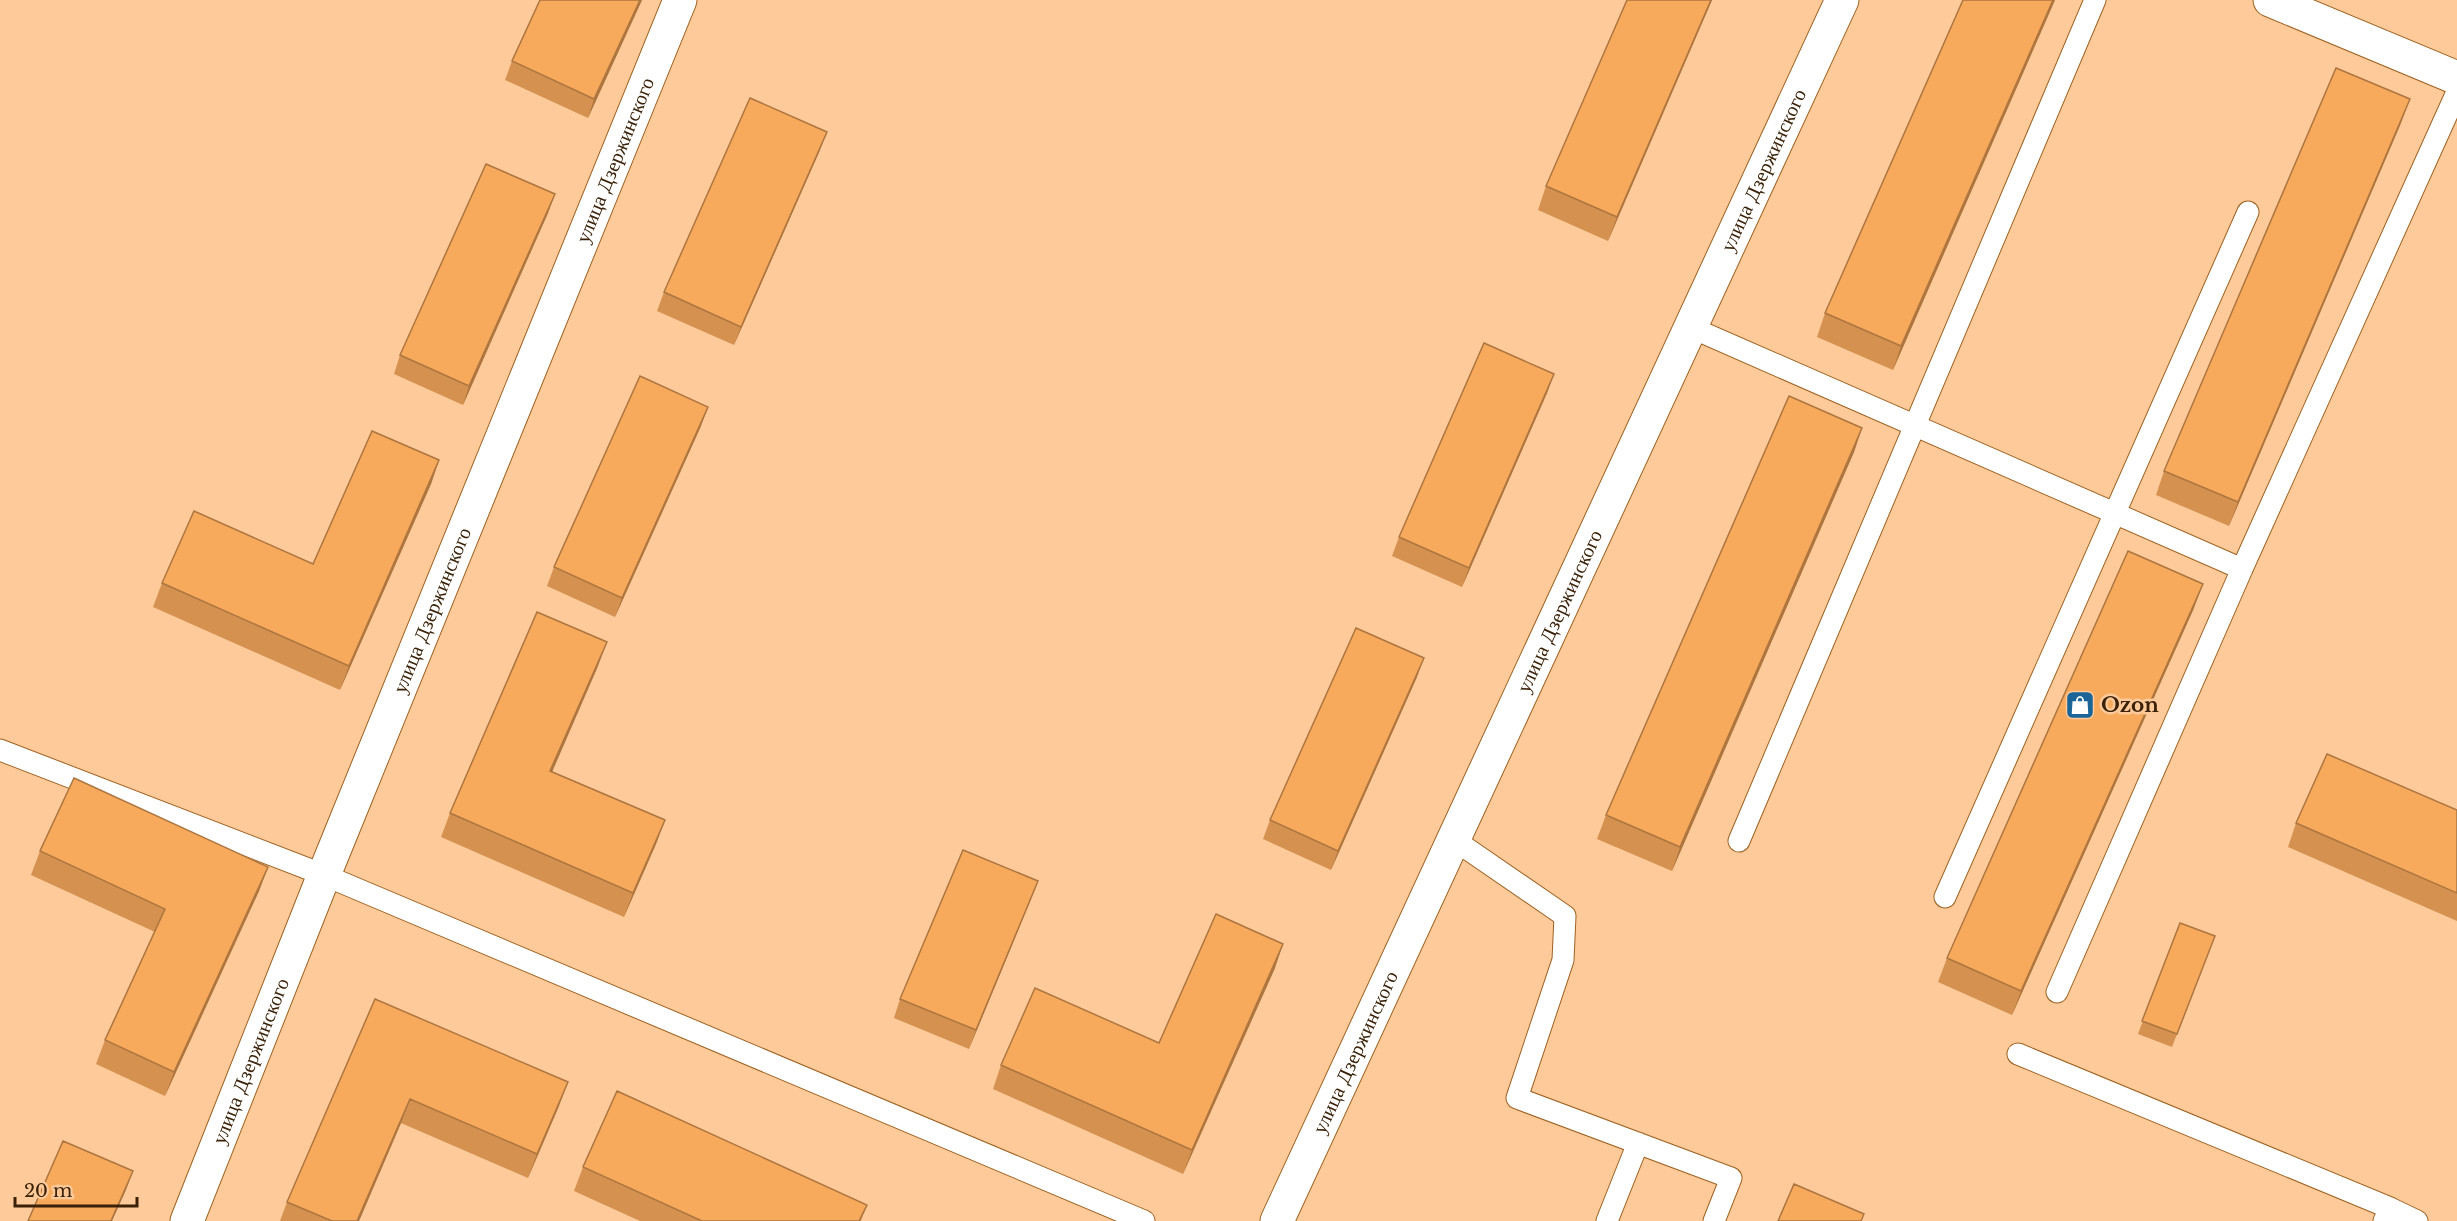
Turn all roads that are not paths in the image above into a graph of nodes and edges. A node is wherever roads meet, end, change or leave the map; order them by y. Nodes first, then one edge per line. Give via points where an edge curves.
1 (680, 0) edge
2 (1842, 0) edge
3 (2095, 0) edge
4 (2270, 0) edge
5 (2457, 78) edge
6 (2457, 92) edge
7 (2248, 212) dead end
8 (1690, 327) junction
9 (1915, 426) junction
10 (2115, 513) junction
11 (2242, 569) junction
12 (0, 750) edge
13 (1453, 839) junction
14 (1739, 841) dead end
15 (324, 875) junction
16 (1945, 897) dead end
17 (2057, 992) dead end
18 (2018, 1054) dead end
19 (1638, 1143) junction
20 (2387, 1215) edge
21 (187, 1221) edge
22 (1144, 1221) edge
23 (1277, 1221) edge
24 (1607, 1221) edge
25 (1714, 1221) edge
26 (2417, 1221) edge

1 - 15 street, улица Дзержинского
2 - 8 street, улица Дзержинского
3 - 9 lane
4 - 5 street
6 - 11 lane
7 - 10 lane
8 - 9 lane
8 - 13 street, улица Дзержинского
9 - 10 lane
9 - 14 lane
10 - 11 lane
10 - 16 lane
11 - 17 lane
12 - 15 lane
13 - 19 lane via 1565,916 1563,960 1517,1098
13 - 23 street, улица Дзержинского
15 - 21 street, улица Дзержинского
15 - 22 lane
18 - 20 lane
19 - 24 lane
19 - 25 lane via 1731,1178
20 - 26 lane

